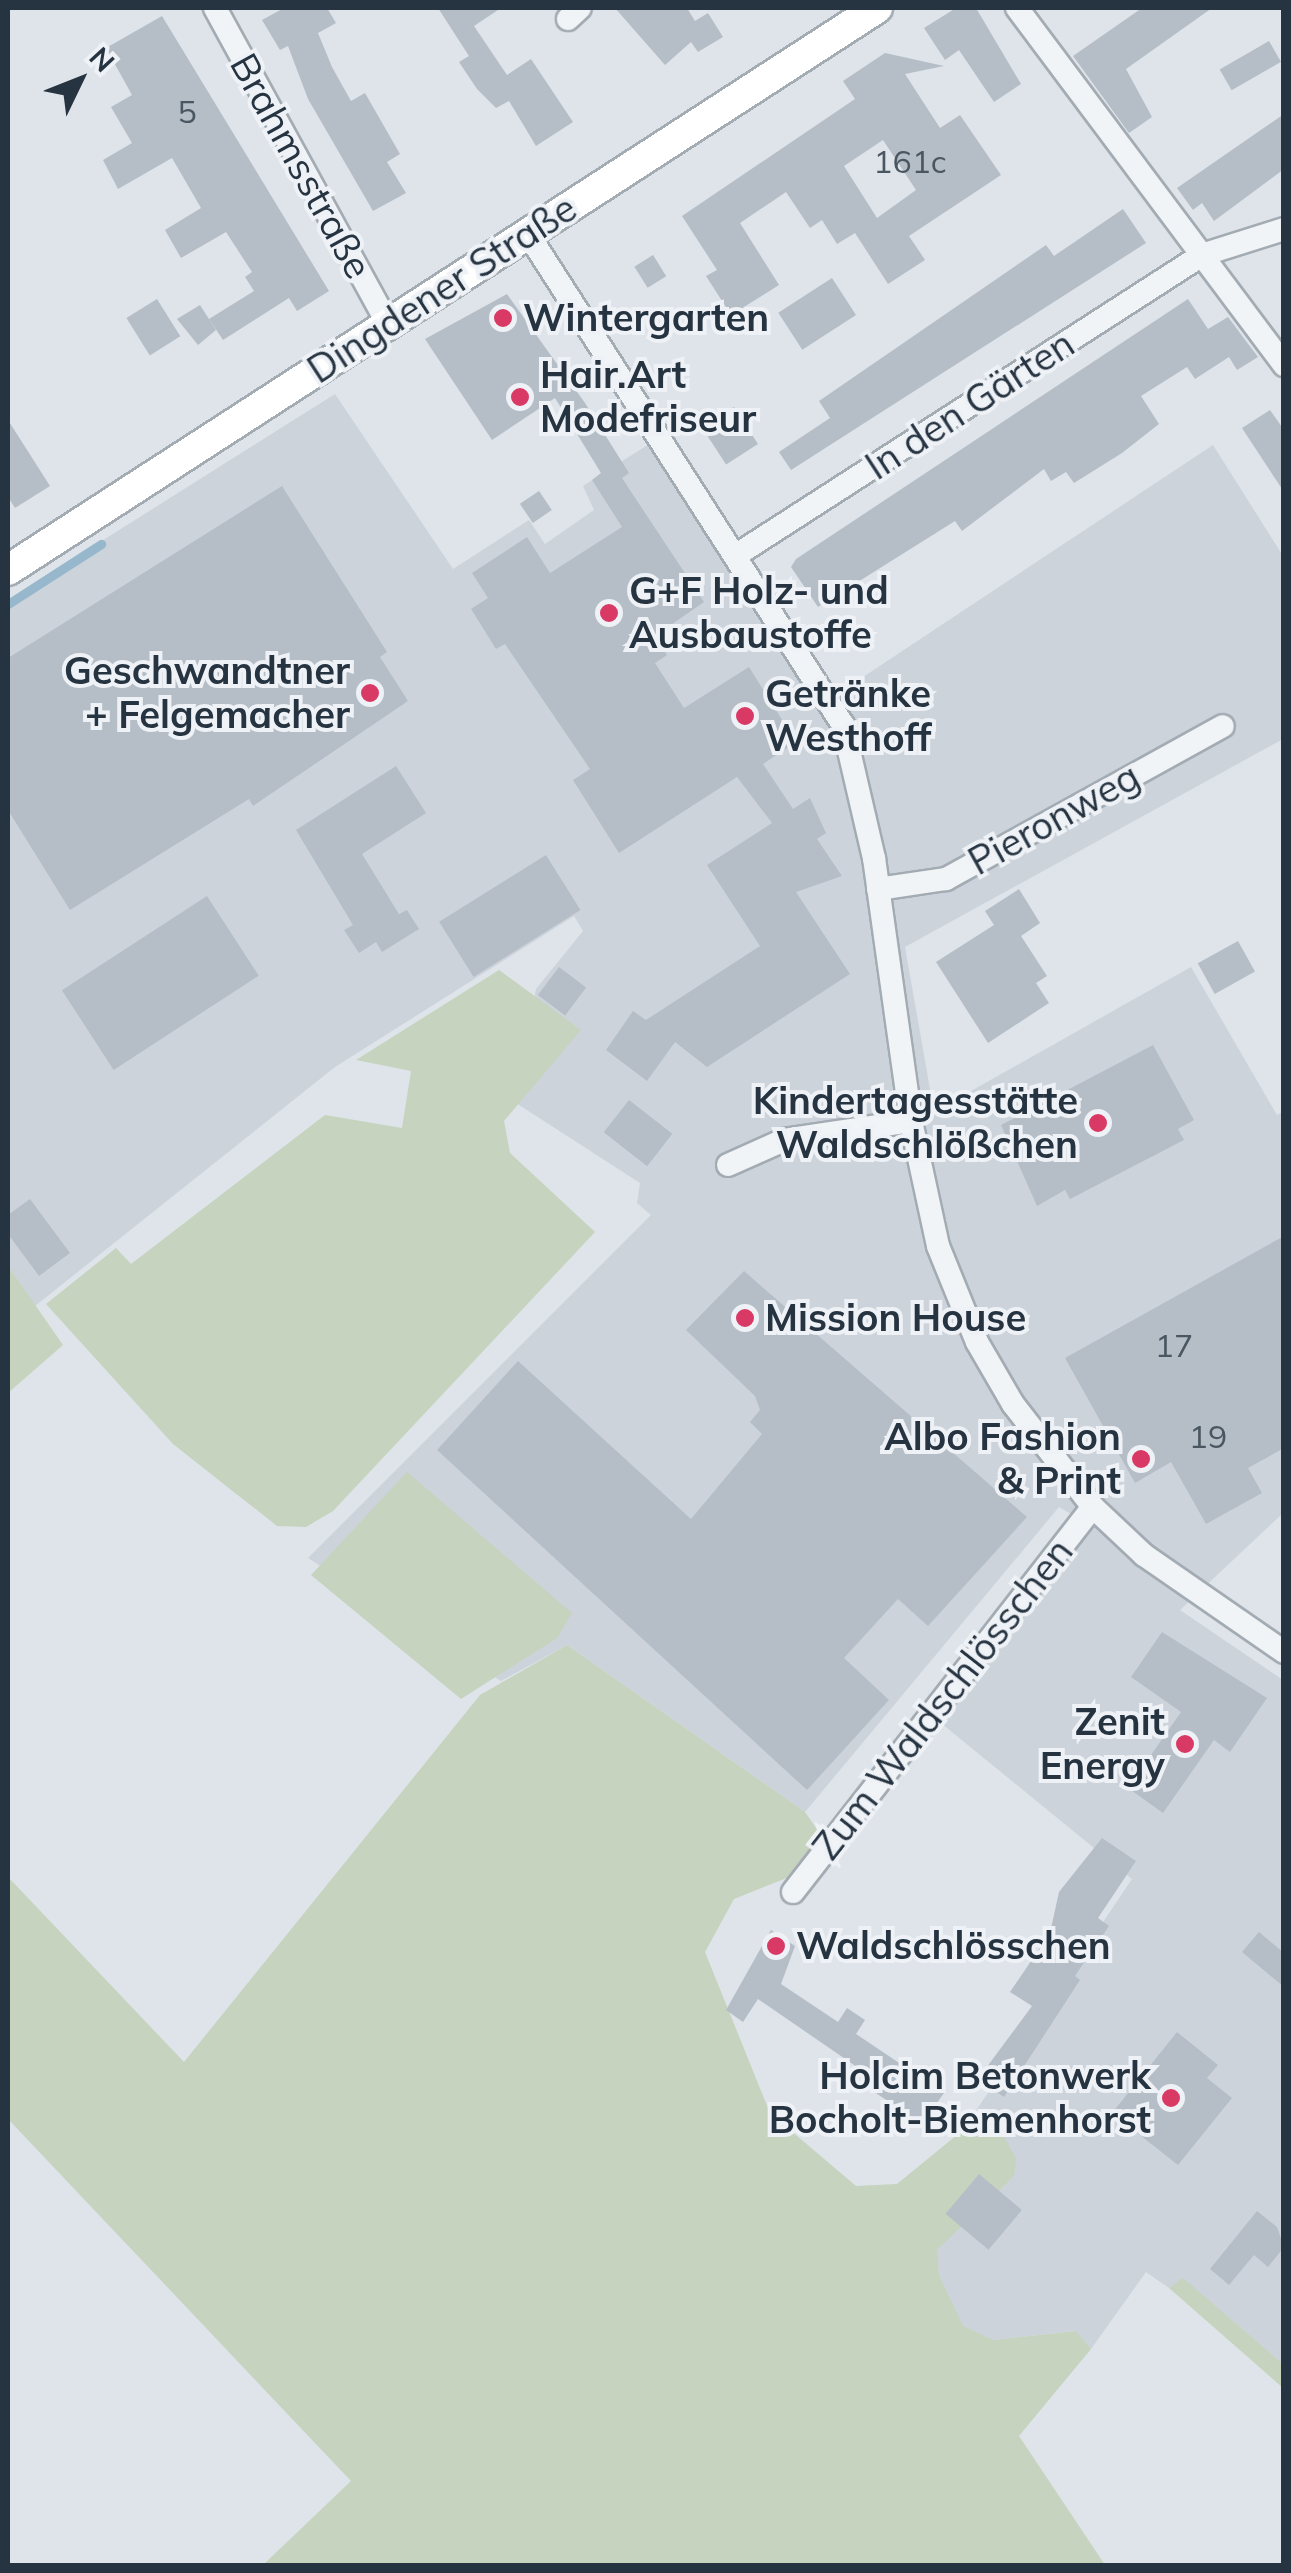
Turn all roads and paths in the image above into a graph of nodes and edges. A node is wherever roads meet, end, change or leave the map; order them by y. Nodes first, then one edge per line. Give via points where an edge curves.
1 (215, 8) edge
2 (877, 8) edge
3 (1017, 8) edge
4 (1284, 229) edge
5 (528, 234) junction
6 (1202, 256) junction
7 (388, 324) junction
8 (1284, 365) edge
9 (738, 554) junction
10 (8, 570) edge
11 (1223, 726) dead end
12 (878, 889) junction
13 (910, 1121) junction
14 (728, 1165) dead end
15 (1094, 1507) junction
16 (1284, 1652) edge
17 (793, 1892) dead end

1 - 7 street, Brahmsstraße
2 - 5 main road, Dingdener Straße
3 - 6 street
4 - 6 street, In den Gärten
5 - 7 main road, Dingdener Straße
5 - 9 street, Zum Waldschlösschen
6 - 8 street
6 - 9 street, In den Gärten
7 - 10 main road, Dingdener Straße
9 - 12 street, Zum Waldschlösschen via 842,726
11 - 12 street, Pieronweg via 946,879
12 - 13 street, Zum Waldschlösschen
13 - 14 street via 800,1136
13 - 15 street, Zum Waldschlösschen via 938,1246 977,1342 1012,1404
15 - 16 street, Zum Waldschlösschen via 1144,1555
15 - 17 street, Zum Waldschlösschen

